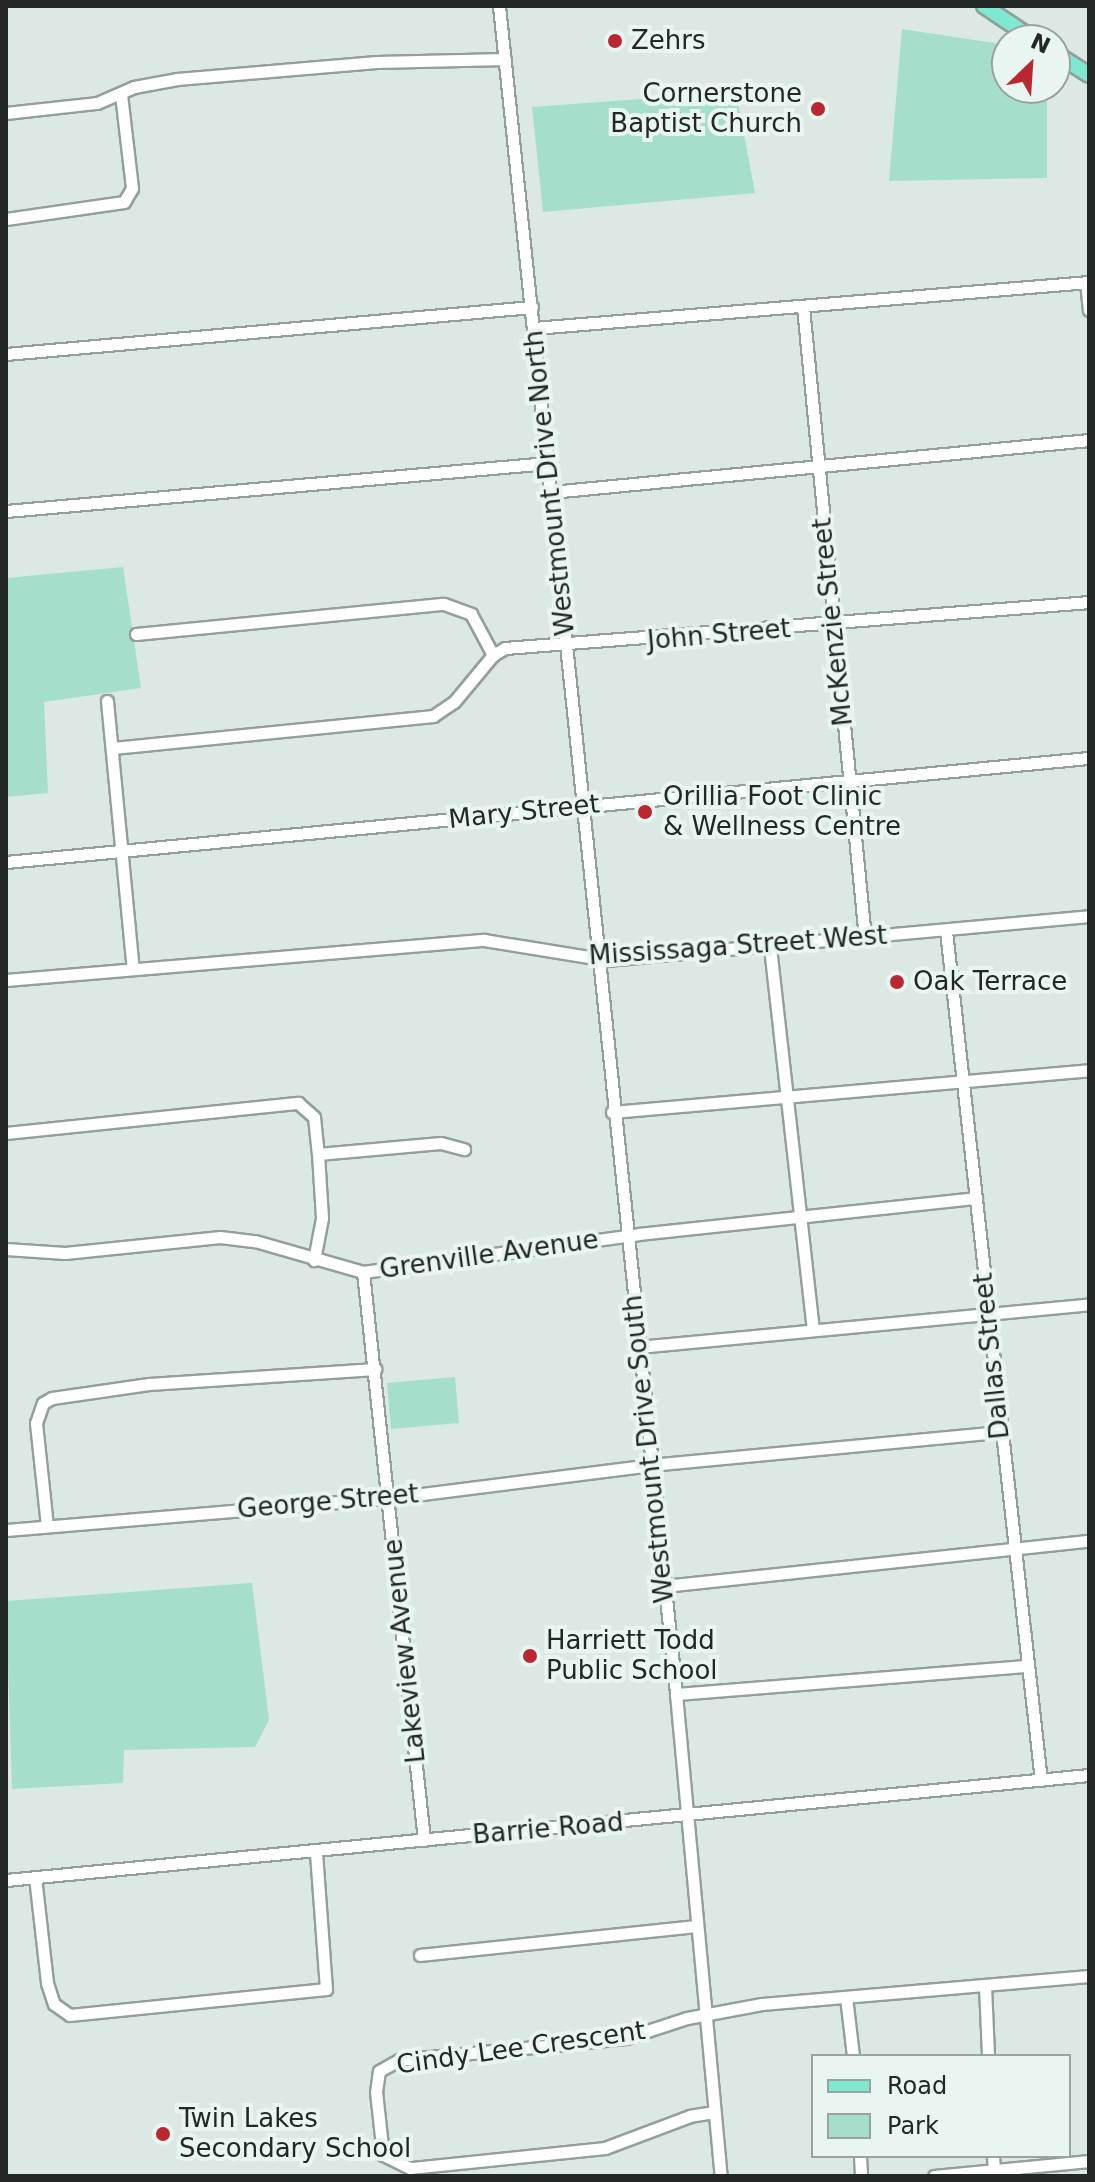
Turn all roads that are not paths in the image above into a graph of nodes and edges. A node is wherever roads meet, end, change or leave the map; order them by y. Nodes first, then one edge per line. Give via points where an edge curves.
1 (499, 6) edge
2 (984, 6) edge
3 (1011, 24) edge
4 (505, 59) junction
5 (1071, 63) edge
6 (1089, 75) edge
7 (121, 94) junction
8 (6, 113) edge
9 (6, 219) edge
10 (1088, 282) edge
11 (532, 307) junction
12 (803, 307) junction
13 (1089, 310) edge
14 (534, 328) junction
15 (6, 354) edge
16 (1089, 440) edge
17 (548, 463) junction
18 (816, 467) junction
19 (551, 492) junction
20 (6, 511) edge
21 (1089, 602) edge
22 (833, 625) junction
23 (136, 634) dead end
24 (567, 646) junction
25 (493, 655) junction
26 (107, 701) dead end
27 (113, 748) junction
28 (1089, 758) edge
29 (849, 781) junction
30 (584, 807) junction
31 (123, 852) junction
32 (6, 862) edge
33 (1089, 916) edge
34 (946, 931) junction
35 (865, 938) junction
36 (770, 947) junction
37 (597, 960) junction
38 (133, 969) junction
39 (6, 980) edge
40 (1089, 1070) edge
41 (964, 1082) junction
42 (786, 1096) junction
43 (612, 1112) junction
44 (6, 1133) edge
45 (464, 1149) dead end
46 (318, 1154) junction
47 (976, 1198) junction
48 (802, 1216) junction
49 (626, 1236) junction
50 (6, 1249) edge
51 (314, 1260) junction
52 (363, 1272) junction
53 (1089, 1304) edge
54 (988, 1314) junction
55 (813, 1329) junction
56 (638, 1347) junction
57 (376, 1369) junction
58 (1000, 1432) junction
59 (650, 1465) junction
60 (390, 1498) junction
61 (47, 1526) junction
62 (6, 1530) edge
63 (1089, 1541) edge
64 (1013, 1548) junction
65 (665, 1586) junction
66 (1026, 1666) junction
67 (676, 1694) junction
68 (1089, 1775) edge
69 (1041, 1780) junction
70 (683, 1817) junction
71 (424, 1840) junction
72 (316, 1853) junction
73 (35, 1877) junction
74 (6, 1880) edge
75 (695, 1926) junction
76 (420, 1955) dead end
77 (1089, 1976) edge
78 (985, 1986) junction
79 (846, 1997) junction
80 (705, 2015) junction
81 (853, 2054) edge
82 (988, 2054) edge
83 (714, 2112) junction
84 (993, 2158) edge
85 (1089, 2161) edge
86 (994, 2169) junction
87 (721, 2176) edge
88 (934, 2176) edge

1 - 4 street, Westmount Drive North
2 - 3 main road
4 - 7 street via 376,62 177,79
4 - 11 street, Westmount Drive North
5 - 6 main road
7 - 8 street via 83,105
7 - 9 street via 132,188 124,202
10 - 12 street
10 - 13 street
11 - 14 street, Westmount Drive North
11 - 15 street
12 - 14 street
12 - 18 street, McKenzie Street
14 - 17 street, Westmount Drive North
16 - 18 street
17 - 19 street, Westmount Drive North
17 - 20 street
18 - 19 street
18 - 22 street, McKenzie Street
19 - 24 street, Westmount Drive North
21 - 22 street, John Street
22 - 24 street, John Street
22 - 29 street, McKenzie Street
23 - 25 street via 444,604 471,614
24 - 25 street, John Street via 521,646
24 - 30 street, Westmount Drive North
25 - 27 street via 454,702 433,716
26 - 27 street
27 - 31 street
28 - 29 street, Mary Street
29 - 30 street, Mary Street
29 - 35 street, McKenzie Street
30 - 31 street, Mary Street
30 - 37 street, Westmount Drive North
31 - 32 street, Mary Street
31 - 38 street
33 - 34 street, Mississaga Street West
34 - 35 street, Mississaga Street West
34 - 41 street, Dallas Street
35 - 36 street, Mississaga Street West
36 - 37 street, Mississaga Street West
36 - 42 street
37 - 38 street, Mississaga Street West via 484,940
37 - 43 street, Westmount Drive South
38 - 39 street, Mississaga Street West
40 - 41 street
41 - 42 street
41 - 47 street, Dallas Street
42 - 43 street
42 - 48 street
43 - 49 street, Westmount Drive South
44 - 46 street via 298,1103 314,1117
45 - 46 street via 441,1143
46 - 51 street via 322,1218
47 - 48 street, Grenville Avenue
47 - 54 street, Dallas Street
48 - 49 street, Grenville Avenue
48 - 55 street
49 - 52 street, Grenville Avenue
49 - 56 street, Westmount Drive South
50 - 51 street, Grenville Avenue via 65,1253 220,1237 255,1241
51 - 52 street, Grenville Avenue
52 - 57 street, Lakeview Avenue
53 - 54 street
54 - 55 street
54 - 58 street, Dallas Street
55 - 56 street
56 - 59 street, Westmount Drive South
57 - 60 street, Lakeview Avenue
57 - 61 street via 63,1394 43,1403 36,1423
58 - 59 street, George Street
58 - 64 street, Dallas Street
59 - 60 street, George Street
59 - 65 street, Westmount Drive South
60 - 61 street, George Street
60 - 71 street, Lakeview Avenue
61 - 62 street, George Street
63 - 64 street
64 - 65 street
64 - 66 street, Dallas Street
65 - 67 street, Westmount Drive South
66 - 67 street
66 - 69 street, Dallas Street
67 - 70 street, Westmount Drive South
68 - 69 street, Barrie Road
69 - 70 street, Barrie Road
70 - 71 street, Barrie Road
70 - 75 street, Westmount Drive South
71 - 72 street, Barrie Road
72 - 73 street, Barrie Road
72 - 73 street via 326,1989 70,2015 54,2004 47,1983
73 - 74 street, Barrie Road
75 - 76 street
75 - 80 street, Westmount Drive South
77 - 78 street
78 - 79 street
78 - 82 street
79 - 80 street
79 - 81 street
80 - 83 street, Westmount Drive South
80 - 83 street, Cindy Lee Crescent via 595,2043 399,2060 379,2071 380,2143 391,2163 443,2166 605,2148
83 - 87 street, Westmount Drive South
84 - 86 street
85 - 86 street
86 - 88 street

